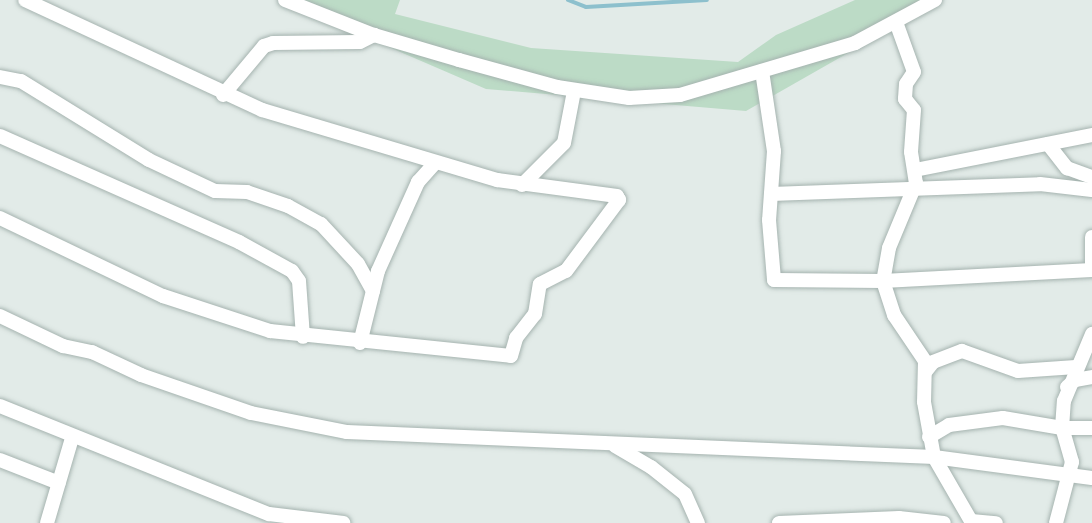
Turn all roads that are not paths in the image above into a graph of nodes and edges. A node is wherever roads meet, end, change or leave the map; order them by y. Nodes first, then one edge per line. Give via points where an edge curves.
1 (26, 0) edge
2 (285, 0) edge
3 (935, 0) edge
4 (896, 22) junction
5 (374, 35) junction
6 (762, 71) junction
7 (0, 77) edge
8 (574, 91) junction
9 (223, 95) junction
10 (1092, 135) edge
11 (0, 136) edge
12 (1048, 144) junction
13 (434, 164) junction
14 (915, 170) junction
15 (1092, 177) edge
16 (522, 185) junction
17 (1092, 190) edge
18 (915, 191) junction
19 (771, 194) junction
20 (0, 218) edge
21 (1092, 237) edge
22 (1092, 269) edge
23 (883, 281) junction
24 (373, 291) junction
25 (0, 316) edge
26 (1092, 334) edge
27 (303, 337) junction
28 (360, 343) junction
29 (1076, 366) junction
30 (926, 370) junction
31 (1092, 377) edge
32 (1067, 387) junction
33 (0, 406) edge
34 (1062, 428) junction
35 (1092, 428) edge
36 (929, 437) junction
37 (72, 438) junction
38 (613, 445) junction
39 (934, 457) junction
40 (0, 460) edge
41 (1070, 474) junction
42 (1092, 478) edge
43 (59, 483) junction
44 (46, 523) edge
45 (343, 523) edge
46 (698, 523) edge
47 (779, 523) edge
48 (944, 523) edge
49 (996, 523) edge
50 (1056, 523) edge

1 - 9 street
2 - 5 street
3 - 4 street
4 - 6 street via 855,43
4 - 14 street via 914,72 906,84 905,99 914,110 911,152
5 - 8 street
5 - 9 street via 360,42 264,46
6 - 8 street via 680,94 629,99
6 - 19 street via 774,151
7 - 24 street via 21,81 149,160 215,191 247,192 288,206 321,224 358,264
8 - 16 street via 564,143
9 - 13 street
10 - 12 street
11 - 27 street via 239,242 292,271 299,281
12 - 14 street
12 - 15 street via 1067,168
13 - 16 street
13 - 24 street via 418,182
14 - 18 street
16 - 28 street via 617,196 619,200 566,271 540,284 535,314 516,338 513,356
17 - 18 street via 1040,184
18 - 19 street
18 - 23 street via 898,223
19 - 23 street via 774,280
20 - 27 street via 163,296 270,331
21 - 22 street
22 - 23 street
23 - 30 street via 894,315 925,361
24 - 28 street
25 - 38 street via 63,346 92,352 141,375 251,413 347,432 486,435
26 - 29 street
27 - 28 street
29 - 30 street via 1018,372 962,351 933,362
29 - 32 street
30 - 36 street via 924,402
31 - 32 street via 1075,380
32 - 34 street
33 - 37 street
34 - 35 street
34 - 36 street via 1003,418 949,425
34 - 41 street via 1072,462
36 - 39 street
37 - 43 street
37 - 45 street via 269,514
38 - 39 street
38 - 46 street via 651,467 685,494
39 - 41 street
39 - 49 street via 971,521
40 - 43 street
41 - 42 street
41 - 50 street
43 - 44 street
47 - 48 street via 899,518

